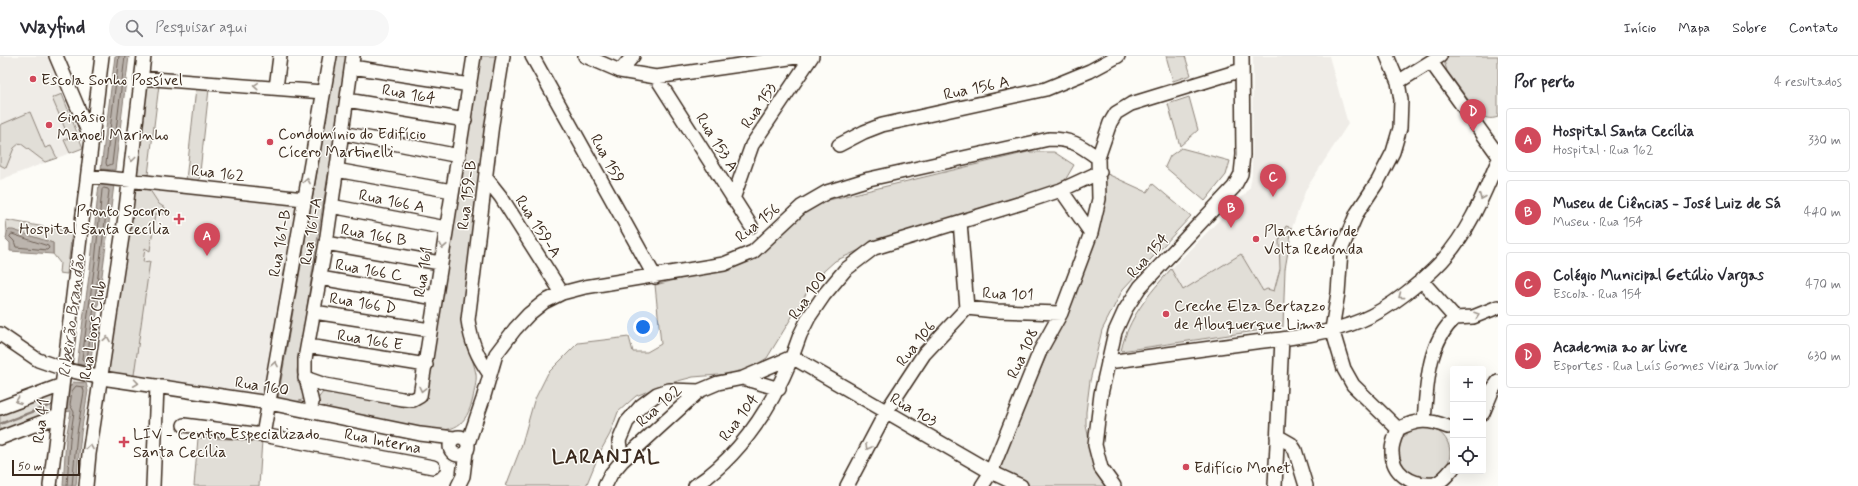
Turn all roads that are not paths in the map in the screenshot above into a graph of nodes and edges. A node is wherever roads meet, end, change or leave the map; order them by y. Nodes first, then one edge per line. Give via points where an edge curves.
1 (56, 56) edge
2 (102, 56) edge
3 (144, 56) edge
4 (280, 56) edge
5 (330, 56) edge
6 (474, 56) edge
7 (503, 56) edge
8 (532, 56) edge
9 (544, 56) edge
10 (585, 56) edge
11 (633, 56) edge
12 (803, 56) edge
13 (812, 56) edge
14 (1118, 56) edge
15 (1242, 56) edge
16 (1387, 56) edge
17 (1435, 59) edge
18 (353, 62) edge
19 (1242, 70) junction
20 (620, 71) junction
21 (541, 72) junction
22 (656, 76) junction
23 (141, 78) junction
24 (1398, 82) junction
25 (470, 85) junction
26 (276, 88) junction
27 (323, 92) junction
28 (347, 100) junction
29 (465, 120) junction
30 (342, 132) junction
31 (92, 142) junction
32 (839, 145) dead end
33 (1498, 155) edge
34 (459, 156) junction
35 (1098, 158) junction
36 (1498, 161) edge
37 (336, 170) junction
38 (1100, 172) junction
39 (92, 176) junction
40 (486, 178) junction
41 (123, 179) junction
42 (1061, 190) junction
43 (452, 191) junction
44 (304, 199) junction
45 (733, 199) junction
46 (331, 206) junction
47 (960, 222) junction
48 (751, 226) dead end
49 (446, 228) junction
50 (1091, 233) junction
51 (326, 243) junction
52 (440, 263) junction
53 (655, 277) junction
54 (320, 278) junction
55 (1421, 280) junction
56 (562, 293) junction
57 (435, 298) junction
58 (1498, 307) edge
59 (967, 308) junction
60 (314, 312) junction
61 (1061, 313) junction
62 (1455, 318) junction
63 (1332, 329) junction
64 (430, 330) junction
65 (0, 334) edge
66 (472, 338) junction
67 (1282, 339) junction
68 (308, 346) junction
69 (496, 354) junction
70 (792, 357) junction
71 (1108, 362) junction
72 (426, 365) junction
73 (64, 374) junction
74 (489, 374) junction
75 (99, 377) junction
76 (306, 378) junction
77 (743, 378) junction
78 (1498, 382) edge
79 (325, 385) junction
80 (157, 386) junction
81 (779, 389) junction
82 (699, 391) junction
83 (269, 403) junction
84 (1486, 406) edge
85 (311, 407) junction
86 (0, 408) edge
87 (886, 412) junction
88 (58, 415) junction
89 (1424, 421) junction
90 (184, 425) dead end
91 (1448, 427) dead end
92 (1398, 429) junction
93 (263, 435) junction
94 (1277, 436) junction
95 (0, 438) edge
96 (459, 445) junction
97 (622, 460) junction
98 (433, 467) dead end
99 (991, 472) junction
100 (1450, 472) edge
101 (701, 484) edge
102 (1422, 485) edge
103 (50, 486) edge
104 (86, 486) edge
105 (153, 486) edge
106 (458, 486) edge
107 (605, 486) edge
108 (847, 486) edge
109 (982, 486) edge
110 (1022, 486) edge
111 (1114, 486) edge
112 (1275, 486) edge
113 (1306, 486) edge

1 - 31 street
2 - 31 street, Rua 41
3 - 23 street, Rua Lions Club
4 - 26 street
5 - 27 street, Rua 161-B
6 - 25 street, Rua 161
7 - 40 street, Rua 159-B
8 - 21 street, Rua 159
9 - 21 street
10 - 20 street
11 - 20 street
12 - 22 street
13 - 45 street, Rua 153 via 752,145
14 - 32 street, Rua 156 A via 1046,89 882,125
15 - 19 street, Rua 154
16 - 24 street
17 - 24 street
17 - 33 street
18 - 25 street, Rua 164
18 - 28 street, Rua 161-A
19 - 35 street via 1131,104 1116,114 1110,123
19 - 71 street, Rua 154 via 1242,163 1238,182 1226,198 1137,291 1118,324
20 - 22 street
21 - 53 street, Rua 159
22 - 45 street, Rua 153 A
26 -> 23 street
23 -> 41 street, Rua Lions Club
24 - 63 street via 1401,100 1400,128 1393,152 1357,213 1341,250
25 - 29 street, Rua 161
26 - 27 street
44 -> 27 street, Rua 161-B
28 - 29 street, Rua 164
28 - 30 street, Rua 161-A
29 - 34 street, Rua 161
30 - 34 street
30 - 37 street, Rua 161-A
31 - 39 street, Rua 41
34 - 43 street, Rua 161
35 - 38 street, Rua 108
35 - 53 street, Rua 156 via 1077,143 1064,139 1049,139 869,179 827,192 801,207 753,252 724,264
36 -> 55 street via 1478,207 1456,242 1442,261
37 - 43 street
37 - 46 street, Rua 161-A
38 - 42 street, Rua 100
38 - 50 street, Rua 108 via 1099,199
39 - 41 street, Rua 162
39 - 73 street, Rua 41
40 - 56 street, Rua 159-A via 501,197
40 - 66 street, Rua 159-B via 468,320
41 - 44 street, Rua 162
75 -> 41 street, Rua Lions Club
42 - 47 street, Rua 100
42 - 50 street
43 - 49 street, Rua 161
83 -> 44 street, Rua 161-B
45 - 48 street, Rua 153 A
46 - 49 street, Rua 166 A
46 - 51 street, Rua 161-A
47 - 59 street, Rua 101
47 - 70 street, Rua 100 via 874,248 845,270 809,317
49 -> 52 street, Rua 161
50 - 61 street, Rua 108
51 - 52 street, Rua 166 B
51 - 54 street, Rua 161-A
52 - 57 street, Rua 161
53 - 56 street, Rua 156 via 585,287
54 - 57 street, Rua 166 C
54 - 60 street, Rua 161-A
55 - 62 street
55 -> 63 street via 1376,313
56 - 69 street, Rua 156 via 544,302 529,314
57 - 64 street, Rua 161
62 -> 58 street via 1473,317
59 - 61 street, Rua 101
59 - 87 street, Rua 106 via 924,354
60 - 64 street, Rua 166 D
60 - 68 street, Rua 161-A
61 - 99 street, Rua 108 via 1040,351
62 - 89 street via 1438,338 1433,352
63 - 67 street
63 - 92 street via 1344,369 1353,386
64 - 72 street, Rua 161
65 - 73 street
66 - 69 street
66 - 74 street, Rua 159-B via 476,354
67 - 71 street
67 - 94 street
68 - 72 street, Rua 166 E
68 - 76 street, Rua 161-A
69 - 74 street, Rua 156
70 - 77 street
70 - 81 street, Rua 104
70 - 87 street, Rua 103
71 - 111 street, Rua 154 via 1095,445 1101,468
72 -> 79 street, Rua 161 via 422,392 413,400
73 - 75 street
73 -> 86 street
73 - 88 street, Rua 41
74 - 96 street, Rua 156 via 476,422
75 -> 80 street, Rua 160
104 -> 75 street, Rua Lions Club
76 - 79 street, Rua 161
76 - 85 street, Rua 161-A
77 - 81 street
77 - 82 street via 718,383
78 - 84 street
79 - 85 street via 317,391
80 - 83 street, Rua 160
80 - 105 street
81 - 101 street, Rua 104 via 746,438
82 - 97 street, Rua 102
82 - 97 street via 668,390 656,394 641,406 627,422 619,441
83 - 85 street, Rua 160
83 - 93 street, Rua 161-B
85 - 96 street, Rua 160
87 - 99 street, Rua 103
87 -> 108 street, Rua 106
88 - 95 street
88 - 103 street, Rua 41
89 - 91 street
89 - 92 street
90 - 93 street, Rua Interna
92 - 102 street via 1392,449 1394,464 1401,476
93 - 98 street, Rua Interna
94 - 112 street
94 - 113 street via 1291,444 1295,450
96 - 106 street, Rua 156 via 463,476
97 - 107 street
99 - 109 street, Rua 108
99 - 110 street, Rua 103
100 - 102 street via 1435,484

